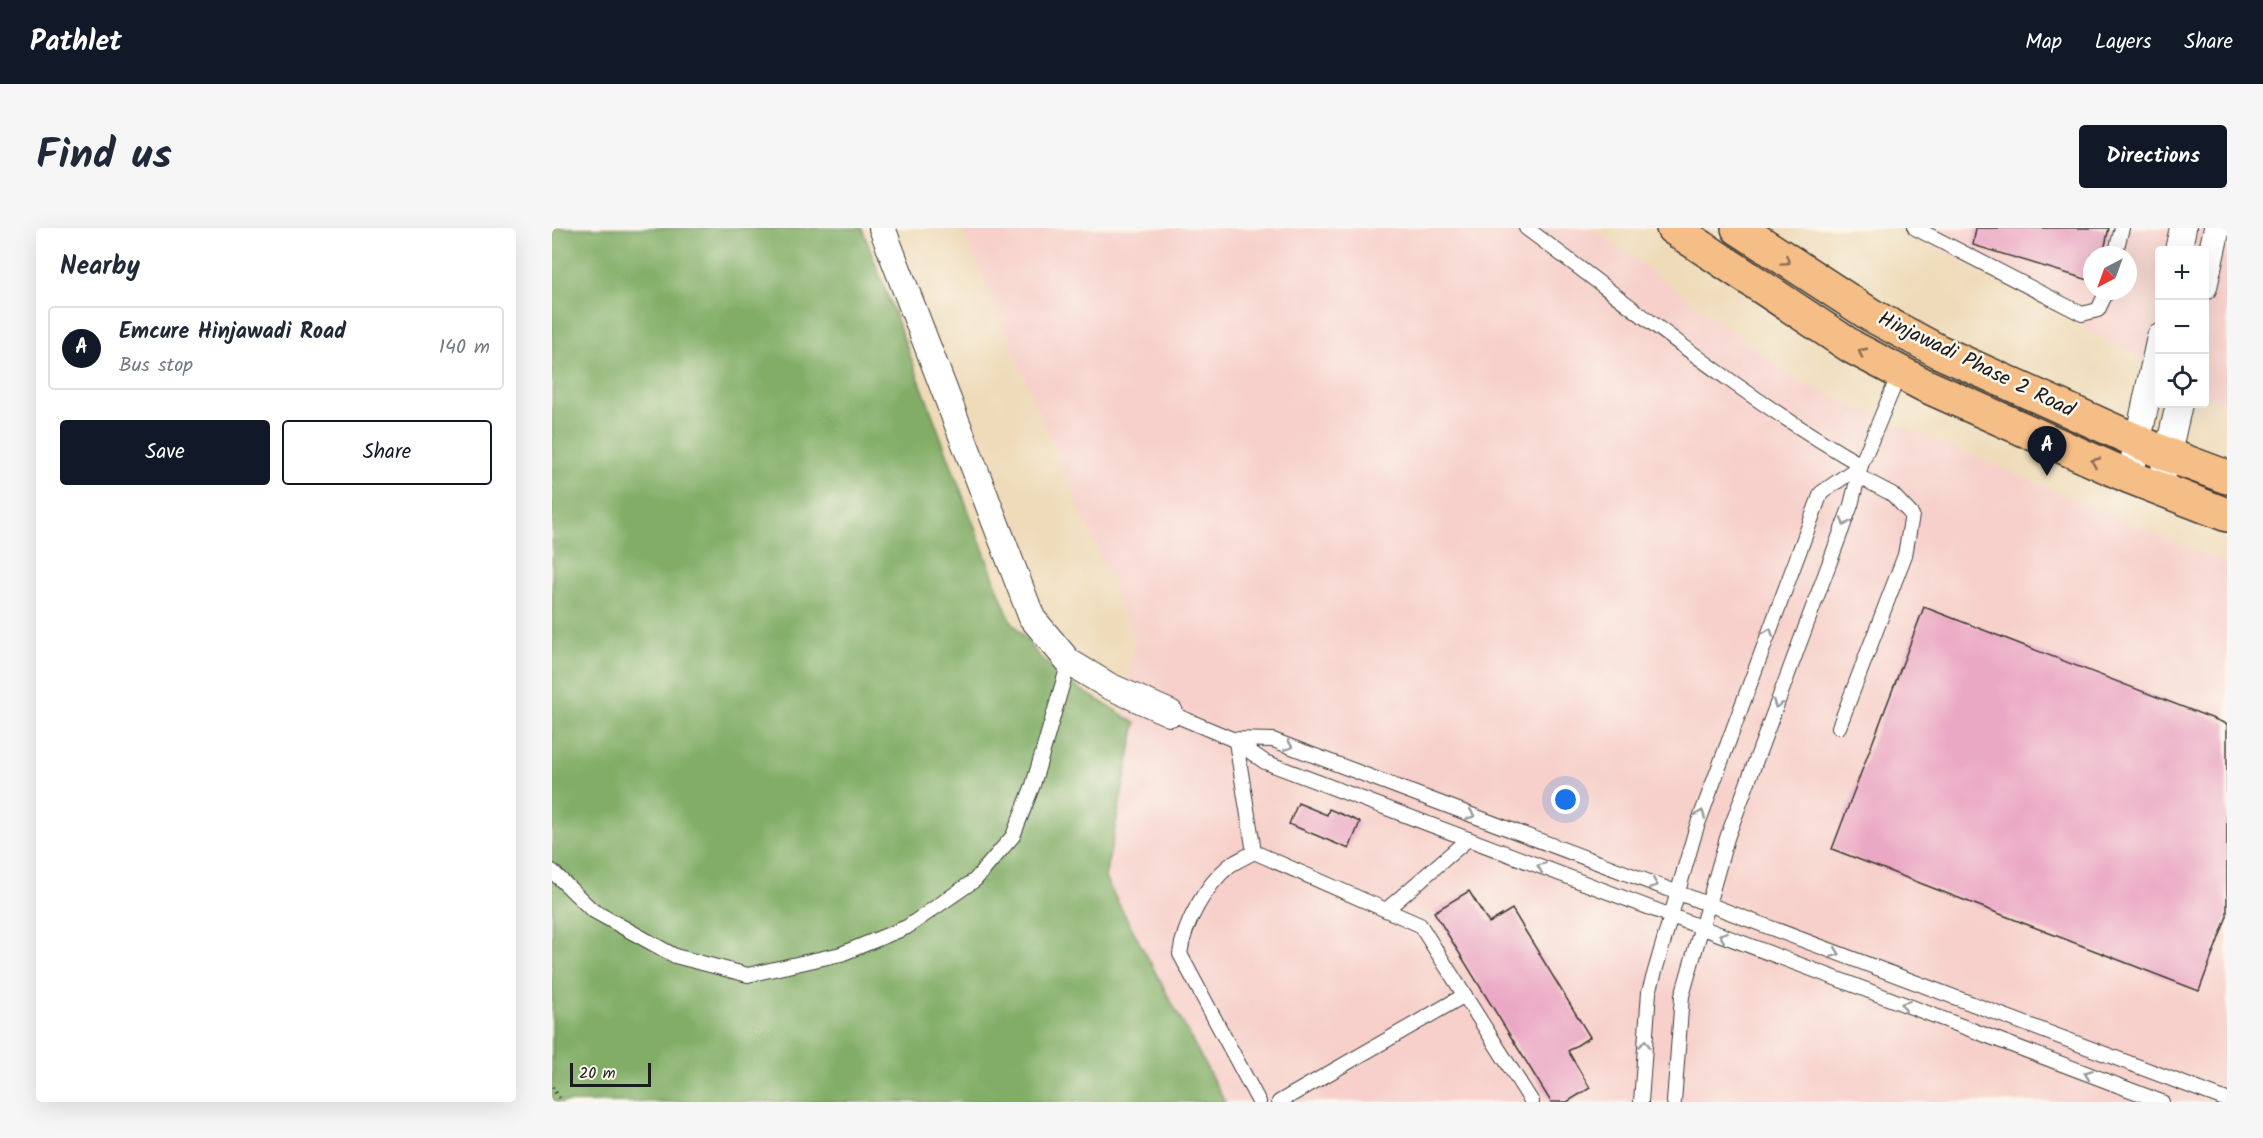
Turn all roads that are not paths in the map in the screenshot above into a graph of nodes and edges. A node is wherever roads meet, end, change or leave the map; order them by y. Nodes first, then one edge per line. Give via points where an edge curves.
1 (882, 228) edge
2 (1526, 228) edge
3 (1673, 228) edge
4 (1738, 228) edge
5 (1915, 228) edge
6 (2122, 228) edge
7 (2183, 228) edge
8 (2217, 228) edge
9 (2117, 246) edge
10 (2179, 246) edge
11 (2209, 267) edge
12 (2103, 300) edge
13 (2156, 354) edge
14 (1900, 372) junction
15 (2178, 408) edge
16 (2138, 441) junction
17 (2168, 455) junction
18 (1859, 471) junction
19 (2227, 477) edge
20 (2145, 483) junction
21 (2227, 515) edge
22 (1069, 662) junction
23 (1170, 713) joint
24 (1839, 727) dead end
25 (1234, 741) junction
26 (1468, 839) junction
27 (1254, 852) junction
28 (552, 871) edge
29 (1677, 893) junction
30 (1708, 904) junction
31 (1386, 910) junction
32 (1671, 916) junction
33 (1701, 928) junction
34 (1465, 995) junction
35 (2226, 1097) edge
36 (1258, 1102) edge
37 (1279, 1102) edge
38 (1532, 1102) edge
39 (1641, 1102) edge
40 (1674, 1102) edge
41 (2162, 1102) edge

1 - 22 street via 1016,581 1032,618
2 - 18 lane via 1698,359
14 -> 3 main road, Hinjawadi Phase 2 Road via 1852,347
4 -> 16 main road, Hinjawadi Phase 2 Road via 1900,331
5 - 12 lane via 2082,314 2098,310
6 - 9 lane
7 - 10 street
8 - 11 street
13 - 16 street
14 - 18 lane
20 -> 14 main road, Hinjawadi Phase 2 Road
15 - 17 street
16 - 17 main road, Hinjawadi Phase 2 Road
16 - 20 street
17 - 19 main road, Hinjawadi Phase 2 Road
17 - 20 street
18 - 24 lane via 1892,494 1912,515 1905,555
29 -> 18 lane via 1696,829 1821,493
18 -> 30 lane via 1847,516 1727,838
20 - 21 main road, Hinjawadi Phase 2 Road
22 - 23 street via 1109,686
22 - 28 lane via 1033,784 1013,836 975,880 907,927 842,954 748,975 675,956 592,910
23 - 25 lane
25 - 26 lane via 1265,762
25 - 27 lane
25 -> 29 lane via 1273,740
26 - 31 lane
32 -> 26 lane
27 - 31 lane
27 - 36 lane via 1229,866 1216,880 1195,911 1182,938 1180,954
29 - 30 lane
29 - 32 lane
30 - 33 lane
30 -> 35 lane
31 - 34 lane via 1420,925
32 - 33 lane
39 -> 32 lane via 1649,992
33 - 40 lane via 1682,996
41 -> 33 lane
34 - 37 lane
34 - 38 lane

